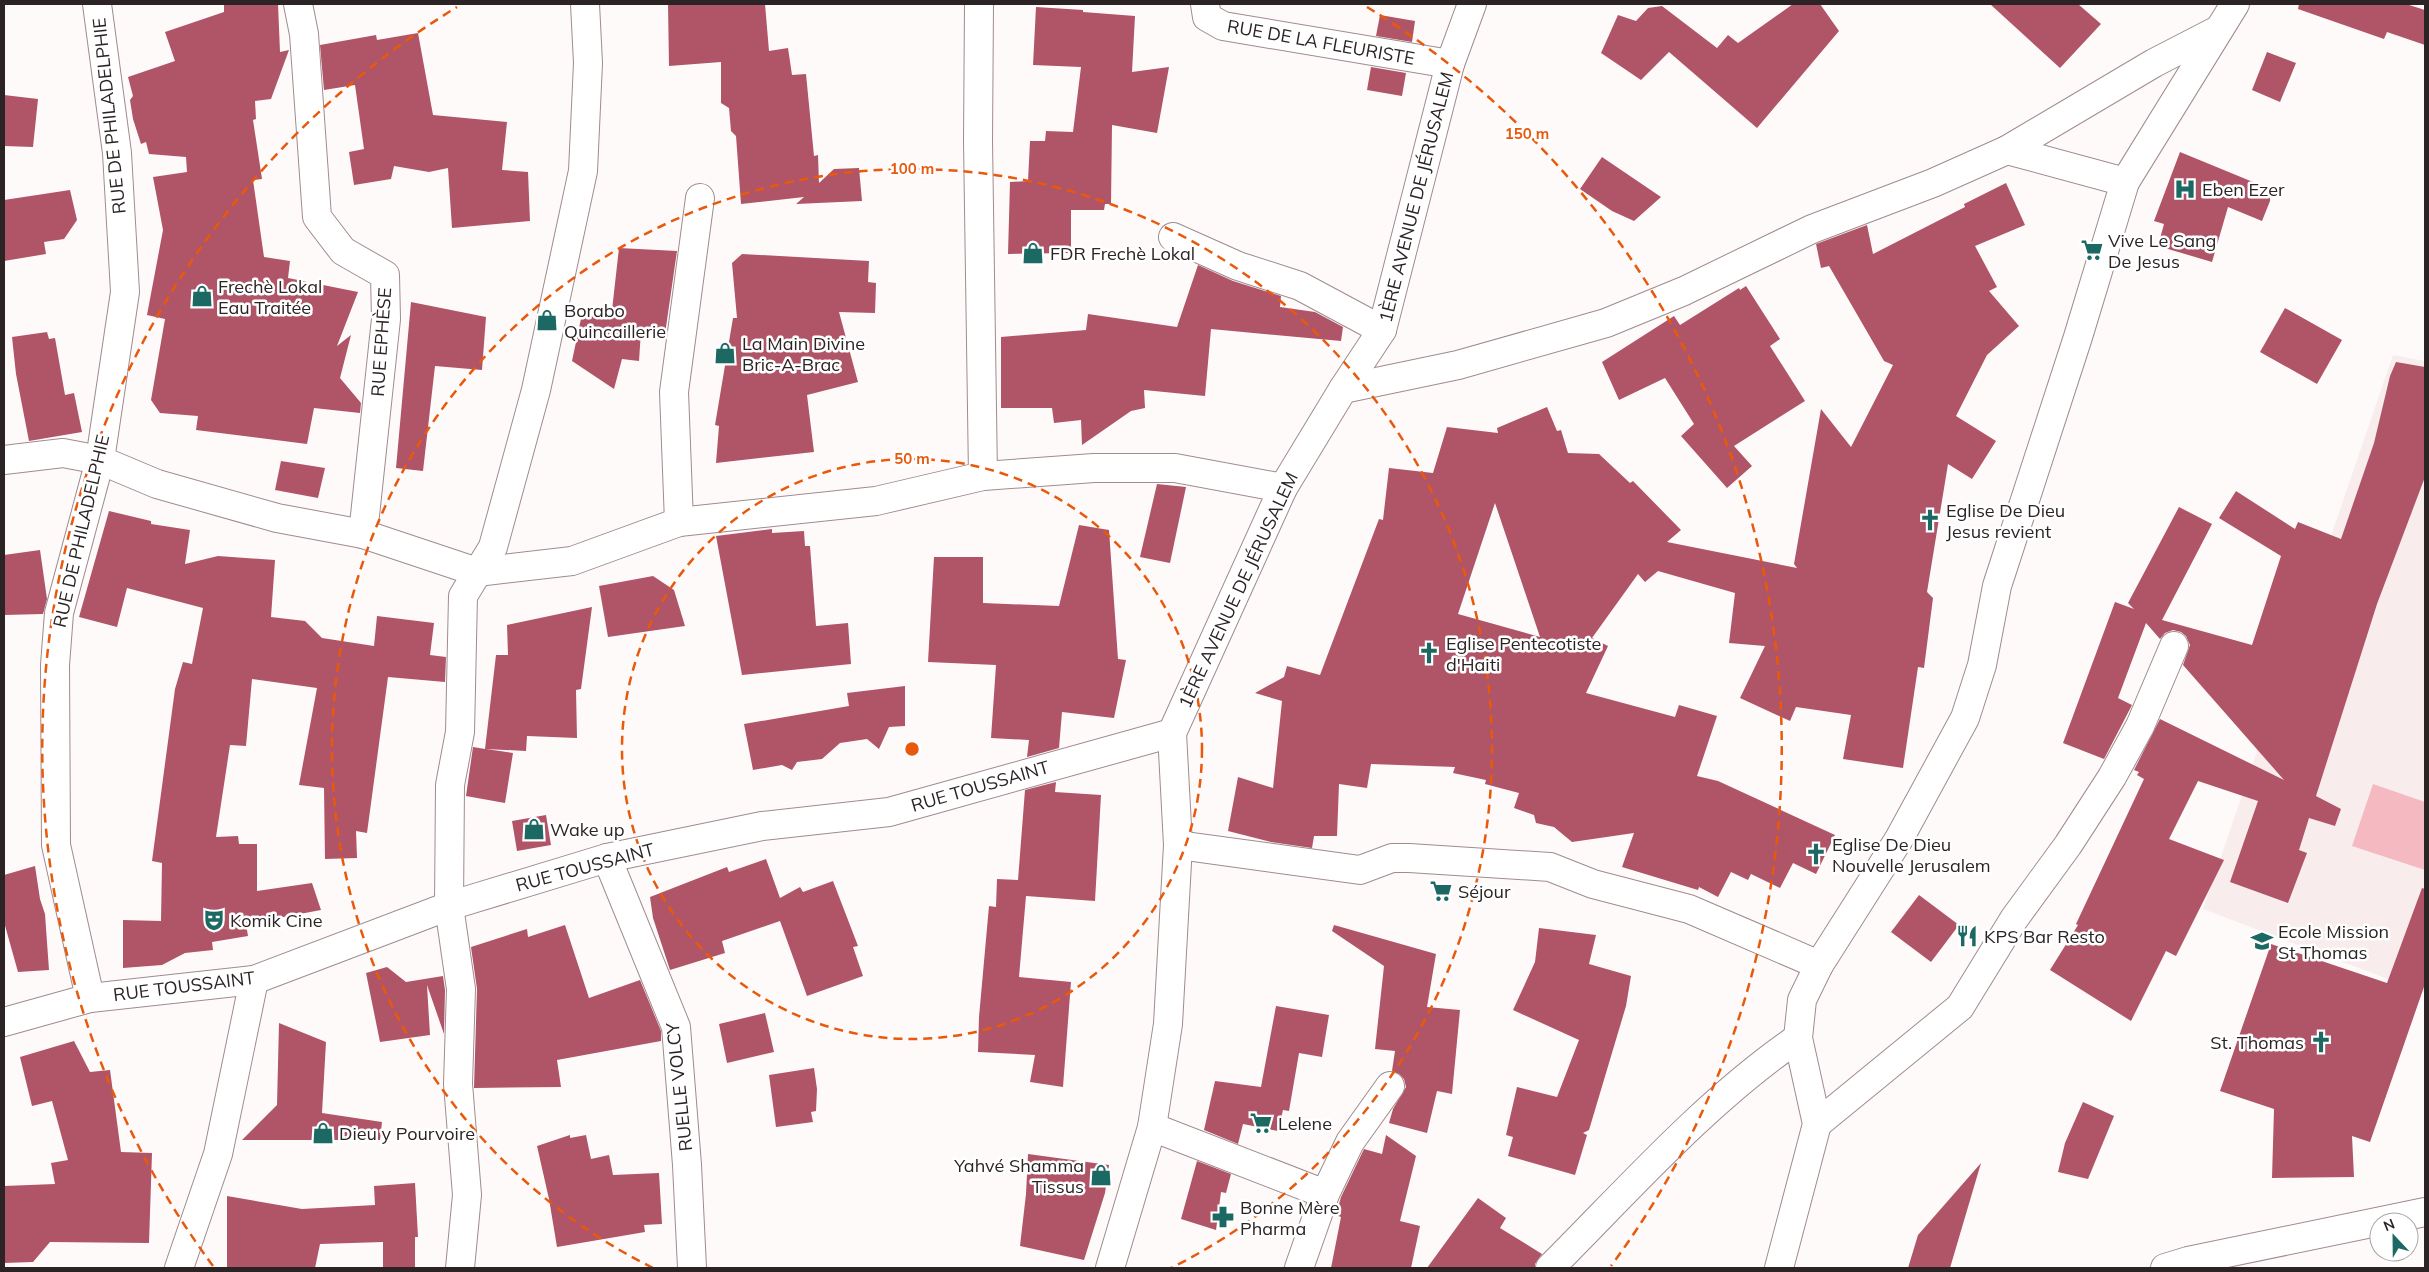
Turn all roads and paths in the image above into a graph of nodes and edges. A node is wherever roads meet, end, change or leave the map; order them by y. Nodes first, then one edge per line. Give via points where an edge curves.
1 (97, 4) edge
2 (298, 4) edge
3 (585, 4) edge
4 (979, 4) edge
5 (1205, 4) edge
6 (1472, 4) edge
7 (2235, 4) edge
8 (2217, 30) junction
9 (1450, 64) junction
10 (2006, 150) junction
11 (2125, 182) junction
12 (700, 198) dead end
13 (1173, 237) dead end
14 (1382, 330) junction
15 (1343, 388) junction
16 (4, 460) edge
17 (100, 460) junction
18 (984, 476) junction
19 (1283, 488) junction
20 (679, 522) junction
21 (363, 534) junction
22 (477, 572) junction
23 (2174, 646) dead end
24 (1172, 733) junction
25 (1178, 845) junction
26 (608, 858) junction
27 (449, 906) junction
28 (1819, 965) junction
29 (254, 980) junction
30 (90, 998) junction
31 (4, 1022) edge
32 (1798, 1038) junction
33 (1390, 1086) dead end
34 (1817, 1124) junction
35 (1152, 1127) junction
36 (1325, 1194) junction
37 (2425, 1212) edge
38 (179, 1268) edge
39 (460, 1268) edge
40 (692, 1268) edge
41 (1110, 1268) edge
42 (1299, 1268) edge
43 (1550, 1268) edge
44 (1779, 1268) edge
45 (2165, 1268) edge

1 - 17 street, RUE DE PHILADELPHIE via 117,153 125,292
2 - 21 street, RUE EPHÈSE via 304,34 317,217 343,251 385,275 386,319
3 - 22 street via 588,63 583,171 536,390 493,546
4 - 18 street
5 - 9 street, RUE DE LA FLEURISTE via 1206,17 1223,26
6 - 9 street, 1ÈRE AVENUE DE JÉRUSALEM
7 - 8 street
8 - 10 street
8 - 11 street
9 - 14 street, 1ÈRE AVENUE DE JÉRUSALEM
10 - 11 street
10 - 15 street via 1933,183 1812,230 1684,291 1606,323 1458,365
11 - 28 street via 1997,586 1982,665 1965,718 1899,839
12 - 20 street via 674,392
13 - 14 street via 1238,266 1300,286
14 - 15 street, 1ÈRE AVENUE DE JÉRUSALEM
15 - 19 street, 1ÈRE AVENUE DE JÉRUSALEM
16 - 17 street via 63,454
17 - 21 street via 157,484 277,518
17 - 30 street, RUE DE PHILADELPHIE via 59,613 55,665 56,845
18 - 19 street via 1094,468 1175,468
18 - 20 street via 876,501
19 - 24 street, 1ÈRE AVENUE DE JÉRUSALEM
20 - 22 street via 572,561
21 - 22 street
22 - 27 street via 463,596 460,732 450,785
23 - 34 street via 2140,726 2112,777 2014,919 1960,1007
24 - 25 street
24 - 26 street, RUE TOUSSAINT via 889,812 762,826
25 - 28 street via 1360,870 1392,858 1550,867 1593,884 1689,910
25 - 35 street via 1168,1024
26 - 27 street, RUE TOUSSAINT
26 - 40 street, RUELLE VOLCY via 676,1027
27 - 29 street, RUE TOUSSAINT
27 - 39 street via 460,989 458,1084 467,1195
28 - 32 street via 1802,1000
29 - 30 street, RUE TOUSSAINT
29 - 38 street via 218,1154
30 - 31 street, RUE TOUSSAINT
32 - 34 street
32 - 43 street via 1769,1058 1673,1145
33 - 36 street via 1350,1142
34 - 44 street
35 - 36 street
35 - 41 street
36 - 42 street
37 - 45 street

